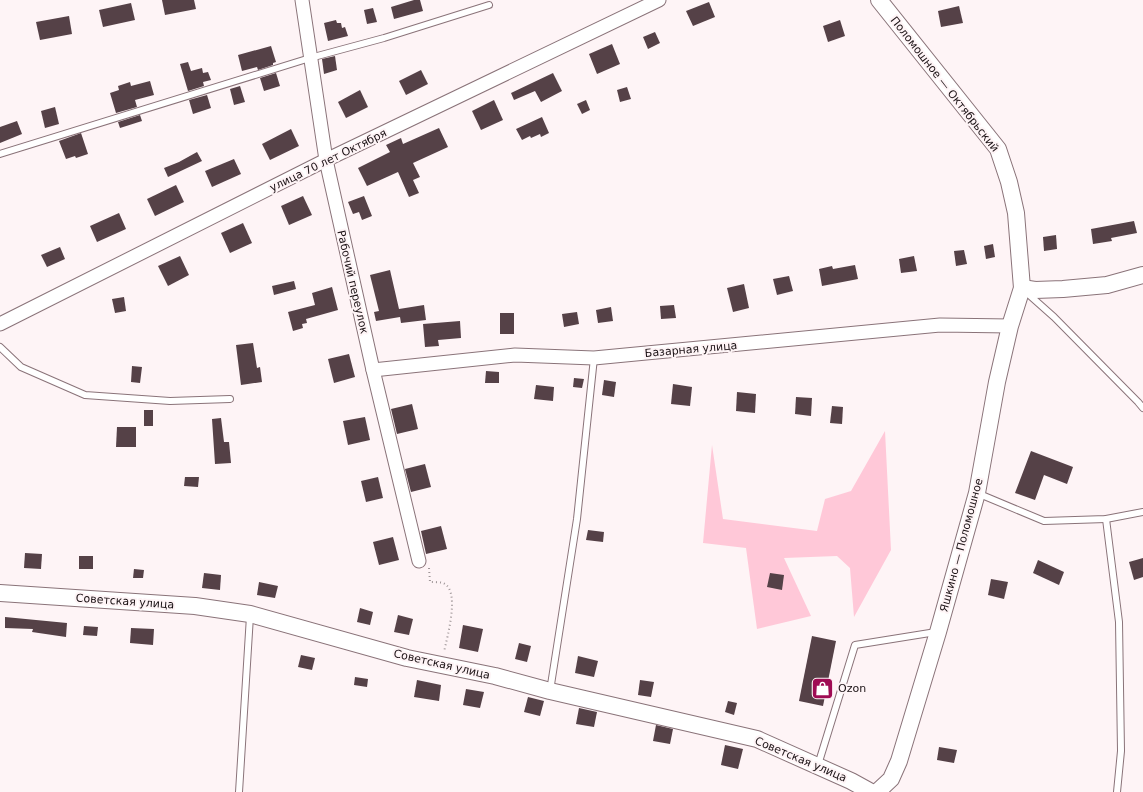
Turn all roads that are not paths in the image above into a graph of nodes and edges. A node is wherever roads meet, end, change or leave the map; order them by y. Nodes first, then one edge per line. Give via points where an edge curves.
1 (302, 0) edge
2 (658, 0) edge
3 (879, 0) edge
4 (488, 5) dead end
5 (310, 58) junction
6 (0, 154) edge
7 (326, 160) junction
8 (1143, 275) edge
9 (1022, 288) junction
10 (0, 324) edge
11 (1010, 326) junction
12 (0, 346) edge
13 (594, 358) junction
14 (373, 370) junction
15 (230, 399) dead end
16 (1143, 408) edge
17 (977, 493) junction
18 (1143, 512) edge
19 (1106, 519) junction
20 (419, 561) road end
21 (0, 593) edge
22 (250, 614) junction
23 (938, 632) junction
24 (550, 691) junction
25 (818, 765) junction
26 (239, 792) edge
27 (871, 792) edge
28 (877, 792) edge
29 (1117, 792) edge

1 - 5 street, Рабочий переулок
2 - 7 street, улица 70 лет Октября
3 - 9 street, Поломошное — Октябрьский via 998,149 1016,213
4 - 5 lane
5 - 6 lane
5 - 7 street, Рабочий переулок
7 - 10 street, улица 70 лет Октября
7 - 14 street, Рабочий переулок
8 - 9 street via 1107,285 1035,290
9 - 11 street, Яшкино — Поломошное
9 - 16 lane
11 - 13 street, Базарная улица via 940,325
11 - 17 street, Яшкино — Поломошное
12 - 15 lane via 21,367 85,395 170,401
13 - 14 street, Базарная улица via 515,355
13 - 24 lane via 577,519
14 - 20 street, Рабочий переулок
17 - 19 lane via 1044,521
17 - 23 street, Яшкино — Поломошное
18 - 19 lane
19 - 29 lane via 1119,622 1121,751
21 - 22 street, Советская улица via 195,606
22 - 24 street, Советская улица via 407,658 495,676
22 - 26 lane
23 - 25 lane via 855,645
23 - 28 street, Яшкино — Поломошное via 898,761 891,779
24 - 25 street, Советская улица via 757,739
25 - 27 street, Советская улица

